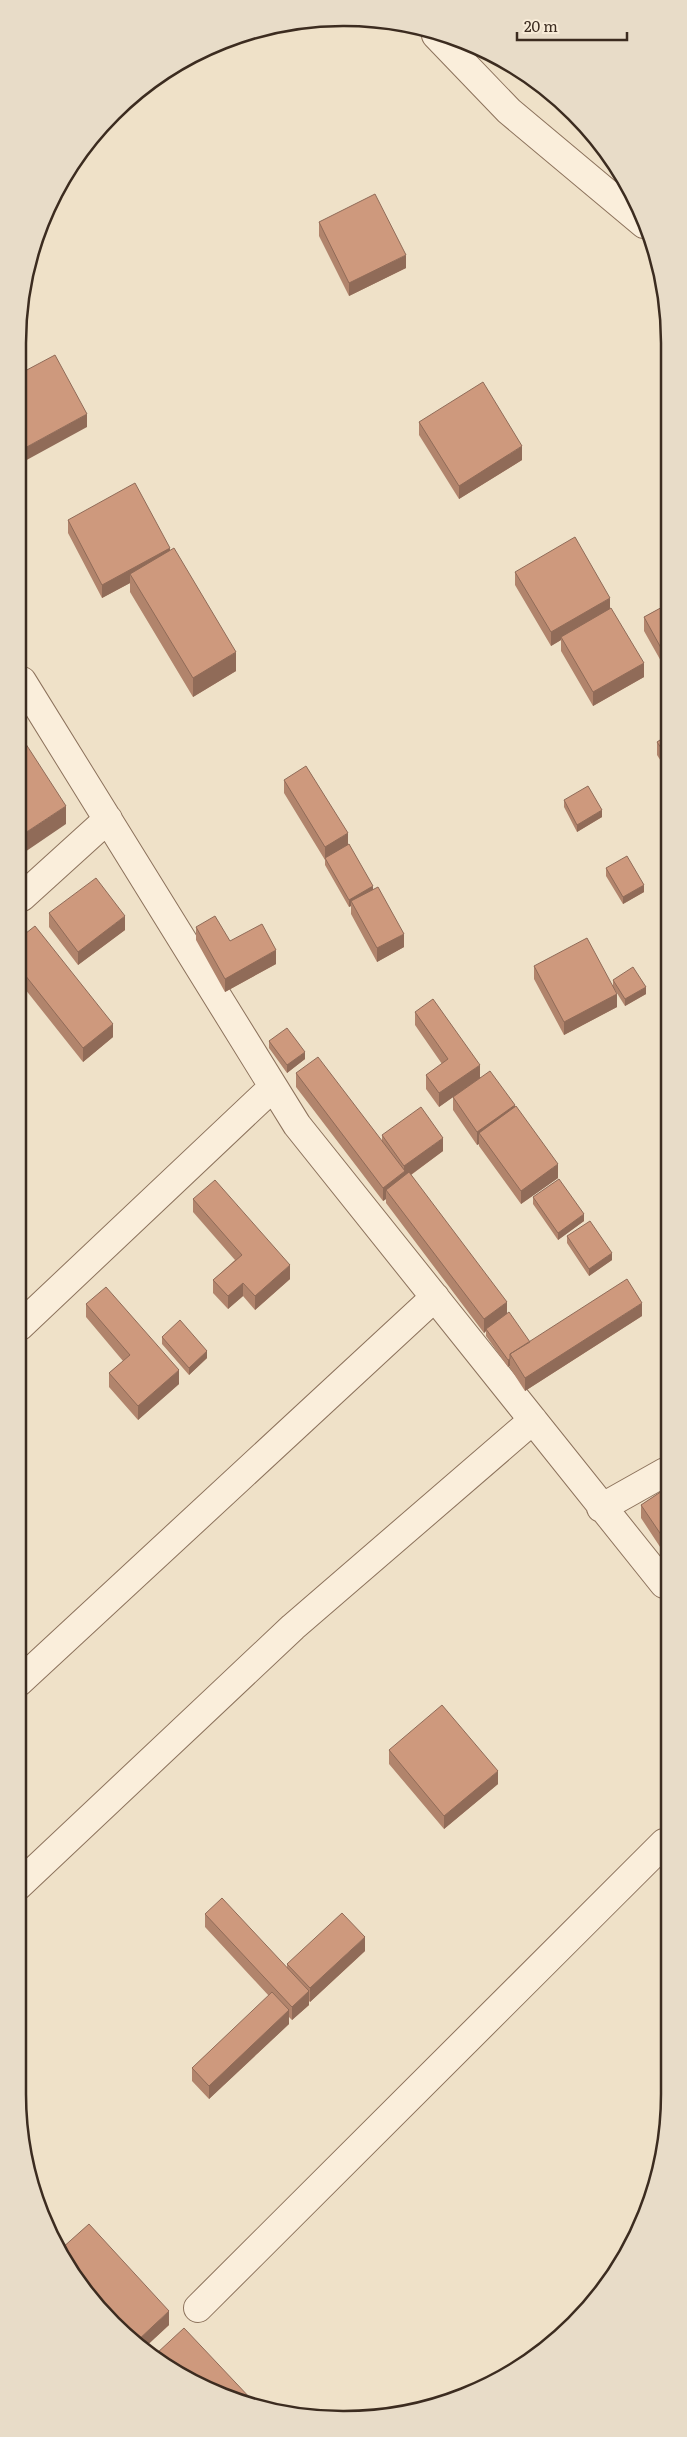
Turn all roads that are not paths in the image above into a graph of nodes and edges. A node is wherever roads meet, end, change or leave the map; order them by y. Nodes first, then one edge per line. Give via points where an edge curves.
1 (444, 43) edge
2 (634, 216) edge
3 (26, 687) edge
4 (108, 819) junction
5 (26, 893) edge
6 (274, 1087) junction
7 (435, 1298) junction
8 (26, 1320) edge
9 (533, 1420) junction
10 (661, 1474) edge
11 (601, 1508) junction
12 (661, 1580) edge
13 (26, 1676) edge
14 (661, 1846) edge
15 (26, 1878) edge
16 (198, 2308) dead end

1 - 2 street via 509,111
3 - 4 street
4 - 5 street
4 - 6 street
6 - 7 street via 297,1125
6 - 8 street
7 - 9 street
7 - 13 street
9 - 11 street
9 - 15 street via 293,1627
10 - 11 street
11 - 12 street
14 - 16 street

